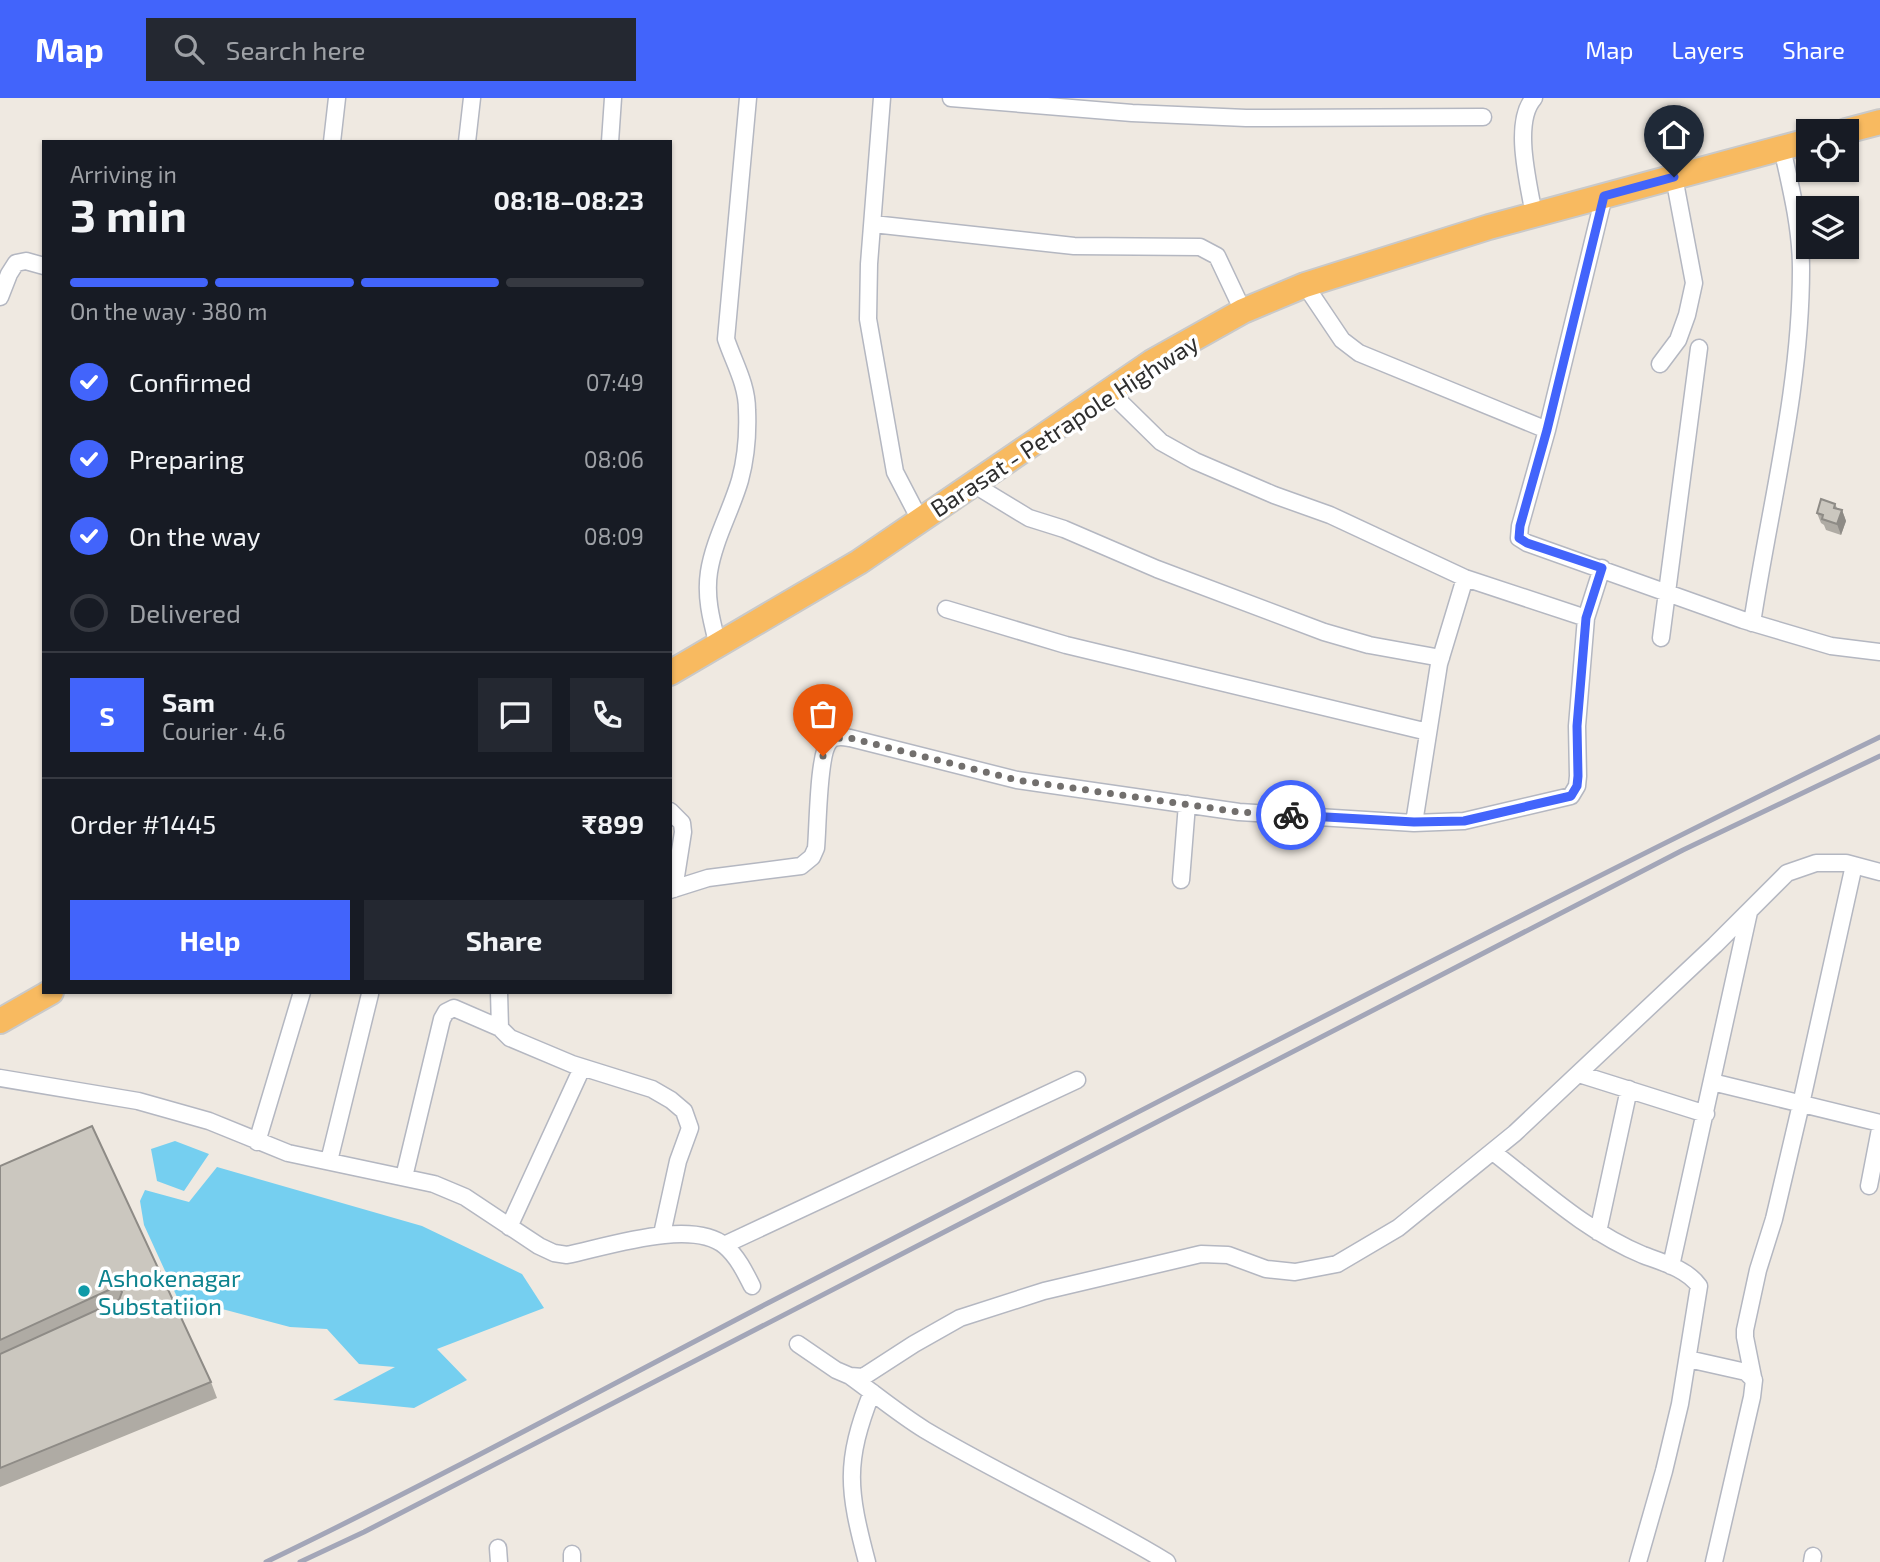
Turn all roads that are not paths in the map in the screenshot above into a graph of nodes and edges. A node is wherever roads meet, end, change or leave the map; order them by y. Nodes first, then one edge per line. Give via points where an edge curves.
1 (337, 98) edge
2 (471, 98) edge
3 (613, 98) edge
4 (748, 98) edge
5 (882, 98) edge
6 (951, 98) edge
7 (1534, 98) edge
8 (1095, 104) edge
9 (1483, 117) dead end
10 (1880, 122) edge
11 (1859, 128) edge
12 (332, 140) edge
13 (467, 140) edge
14 (610, 140) edge
15 (1796, 144) edge
16 (1782, 148) junction
17 (1674, 177) junction
18 (1604, 196) junction
19 (1534, 215) junction
20 (873, 224) junction
21 (42, 265) edge
22 (1305, 285) junction
23 (0, 297) edge
24 (1243, 312) junction
25 (1699, 348) dead end
26 (1660, 364) dead end
27 (1108, 390) junction
28 (1547, 430) junction
29 (973, 484) junction
30 (920, 520) junction
31 (1602, 568) junction
32 (1465, 578) junction
33 (1666, 592) junction
34 (946, 609) dead end
35 (1586, 618) junction
36 (1752, 623) junction
37 (1661, 638) dead end
38 (718, 646) junction
39 (1880, 652) edge
40 (1441, 658) junction
41 (672, 672) edge
42 (1428, 732) junction
43 (1187, 804) junction
44 (672, 813) edge
45 (1414, 822) junction
46 (1854, 865) junction
47 (1880, 872) edge
48 (1181, 880) dead end
49 (672, 890) edge
50 (1749, 912) junction
51 (47, 994) edge
52 (301, 994) edge
53 (370, 994) dead end
54 (499, 994) edge
55 (0, 1021) edge
56 (500, 1028) junction
57 (582, 1068) junction
58 (1579, 1074) junction
59 (0, 1079) edge
60 (1077, 1080) dead end
61 (1712, 1082) junction
62 (1629, 1089) junction
63 (1801, 1104) junction
64 (1706, 1114) junction
65 (1880, 1123) edge
66 (1880, 1129) edge
67 (257, 1142) junction
68 (1493, 1152) junction
69 (329, 1161) junction
70 (404, 1177) junction
71 (1869, 1186) dead end
72 (509, 1227) junction
73 (1598, 1233) junction
74 (662, 1234) junction
75 (723, 1245) junction
76 (1671, 1266) junction
77 (752, 1286) dead end
78 (798, 1344) dead end
79 (1688, 1359) junction
80 (850, 1377) junction
81 (1753, 1377) junction
82 (872, 1392) junction
83 (867, 1562) edge
84 (1167, 1562) edge
85 (1638, 1562) edge
86 (1714, 1562) edge

1 - 12 street
2 - 13 street
3 - 14 street
4 - 38 street via 726,339 740,370 747,407 746,438 740,479 709,573 709,610
5 - 20 street
6 - 8 street
7 - 19 street via 1526,112 1524,146
8 - 9 street via 1246,118
10 - 11 highway
15 - 16 highway, Barasat - Petrapole Highway
16 - 17 highway, Barasat - Petrapole Highway
16 - 36 street via 1799,239 1798,325 1793,387
17 - 18 highway, Barasat - Petrapole Highway
17 - 26 street via 1694,283 1678,340
18 - 19 highway, Barasat - Petrapole Highway
18 - 28 street
19 - 22 highway, Barasat - Petrapole Highway
20 - 24 street via 1074,246 1200,247 1217,256
20 - 30 street via 868,319 895,472
21 - 23 street via 16,263
22 - 24 highway, Barasat - Petrapole Highway
22 - 28 street via 1342,340 1359,353
24 - 27 highway, Barasat - Petrapole Highway
25 - 33 street
27 - 29 highway, Barasat - Petrapole Highway
27 - 32 street via 1161,442 1195,461 1330,515
28 - 31 street via 1519,538
29 - 30 highway, Barasat - Petrapole Highway
29 - 40 street via 1029,518 1324,632
30 - 38 highway, Barasat - Petrapole Highway
31 - 33 street
31 - 35 street
32 - 35 street
32 - 40 street
33 - 36 street
33 - 37 street
34 - 42 street via 1066,645
35 - 45 street via 1577,726 1578,776 1571,796 1464,821
36 - 39 street via 1831,646
38 - 41 highway, Barasat - Petrapole Highway
40 - 42 street
42 - 45 street
43 - 45 street via 1239,812
43 - 48 street
43 - 49 street via 1017,780 837,737 823,756 812,857 800,866 708,878
44 - 49 street via 682,823 683,832
46 - 47 street
46 - 50 street via 1816,863 1787,873
46 - 63 street
50 - 58 street
50 - 61 street
51 - 55 highway
52 - 67 street
53 - 69 street
54 - 56 street
56 - 57 street via 510,1038
56 - 70 street via 454,1008 446,1012
57 - 72 street
57 - 74 street via 652,1089 684,1111 690,1128
58 - 62 street
58 - 68 street
59 - 67 street via 138,1101 209,1121
60 - 75 street
61 - 63 street
61 - 64 street
62 - 64 street
62 - 73 street
63 - 65 street
63 - 81 street via 1745,1330
64 - 76 street
66 - 71 street
67 - 69 street
68 - 73 street
68 - 80 street via 1398,1228 1337,1264 1295,1272 1266,1269 1228,1255 1201,1254 1044,1291 960,1318 875,1371
69 - 70 street
70 - 72 street via 465,1197
72 - 74 street via 539,1246 567,1255
73 - 76 street
74 - 75 street via 702,1236
75 - 77 street
76 - 79 street via 1699,1286
78 - 80 street
79 - 81 street
79 - 85 street
80 - 82 street
81 - 86 street
82 - 83 street via 850,1468 856,1521
82 - 84 street via 968,1455

